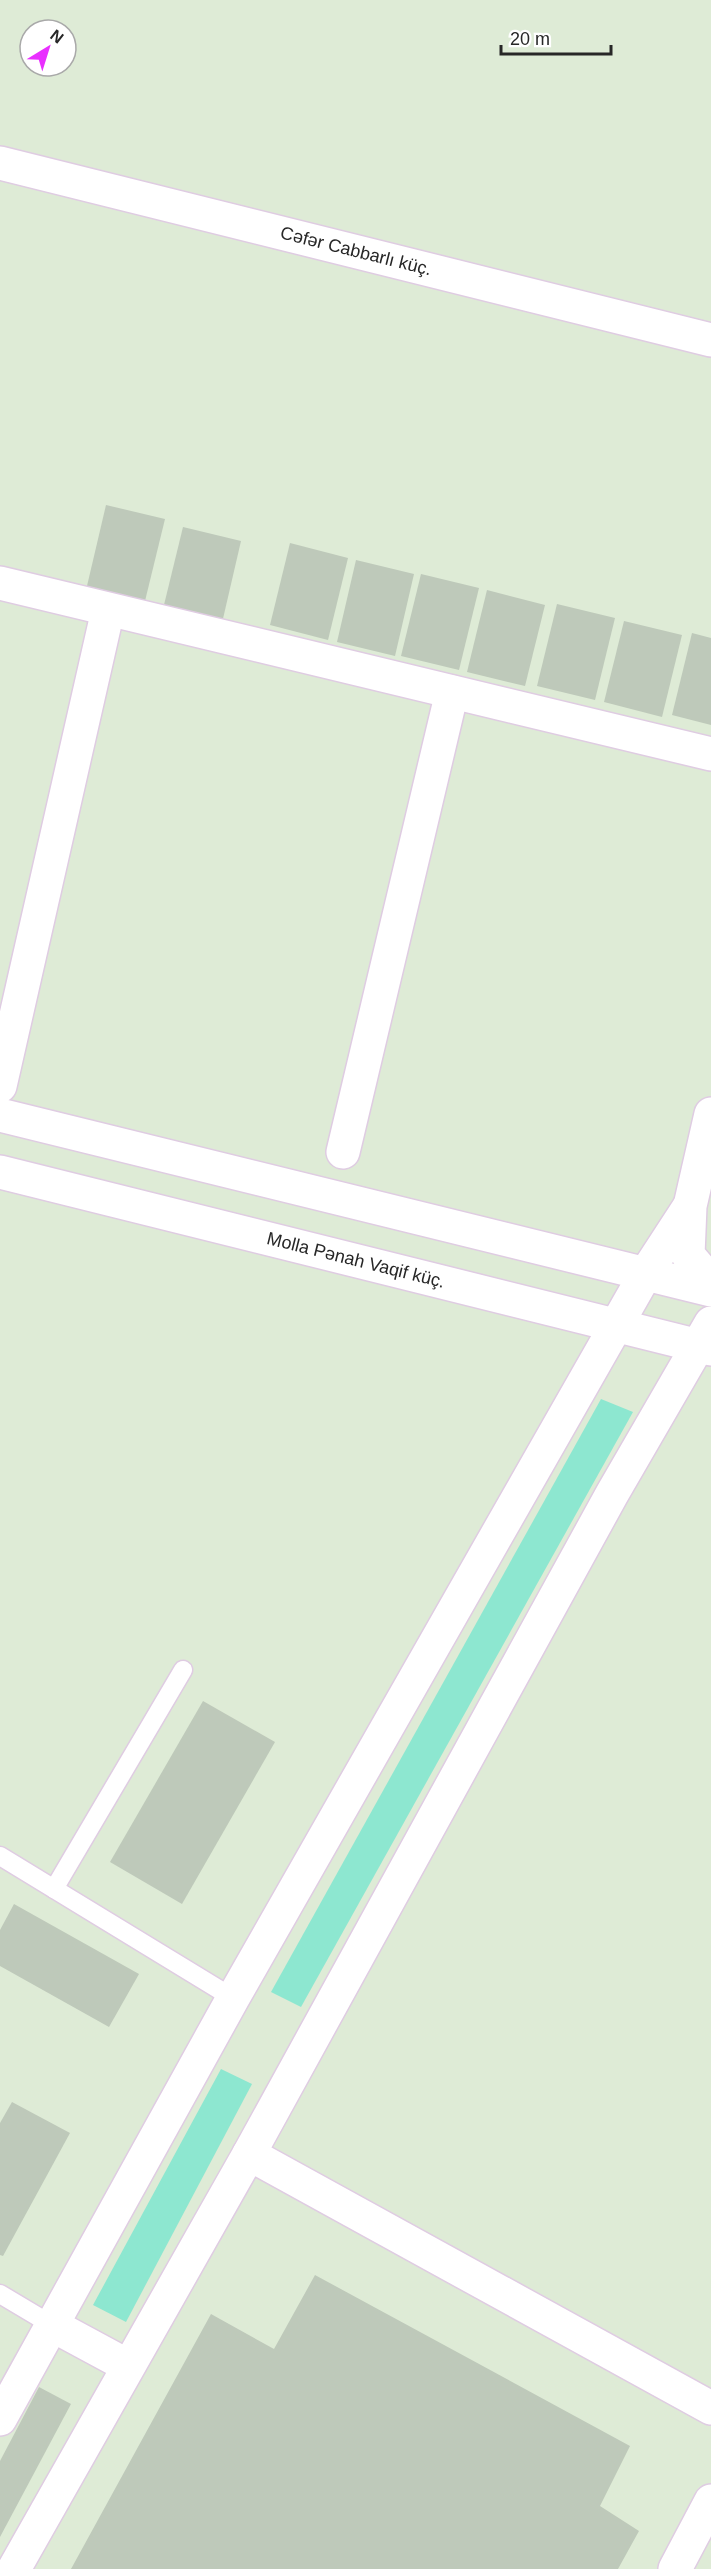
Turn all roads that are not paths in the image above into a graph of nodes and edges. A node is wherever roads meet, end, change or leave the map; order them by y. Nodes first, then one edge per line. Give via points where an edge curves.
1 (0, 163) edge
2 (711, 340) edge
3 (0, 583) edge
4 (108, 610) junction
5 (452, 692) junction
6 (711, 754) edge
7 (0, 1086) edge
8 (711, 1114) edge
9 (0, 1115) edge
10 (344, 1152) dead end
11 (0, 1172) edge
12 (690, 1206) junction
13 (646, 1273) junction
14 (711, 1282) edge
15 (711, 1290) edge
16 (616, 1324) junction
17 (707, 1339) edge
18 (183, 1670) dead end
19 (0, 1856) edge
20 (54, 1889) junction
21 (233, 1998) junction
22 (249, 2154) junction
23 (0, 2294) edge
24 (52, 2325) junction
25 (128, 2366) junction
26 (711, 2408) edge
27 (0, 2420) edge
28 (711, 2501) edge
29 (14, 2569) edge
30 (675, 2569) edge

1 - 2 street, Cəfər Cabbarlı küç.
3 - 4 street
4 - 5 street
4 - 7 street
5 - 6 street
5 - 10 street
8 - 12 street
9 - 13 street
11 - 16 street, Molla Pənah Vaqif küç.
12 - 13 street
12 - 14 street via 688,1255
13 - 15 street
13 - 16 street
16 - 17 street, Molla Pənah Vaqif küç.
16 - 21 street
17 - 22 street via 607,1504
18 - 20 lane
19 - 20 lane
20 - 21 lane
21 - 24 street
22 - 25 street
22 - 26 street
23 - 24 lane
24 - 25 street
24 - 27 street
25 - 29 street
28 - 30 street

